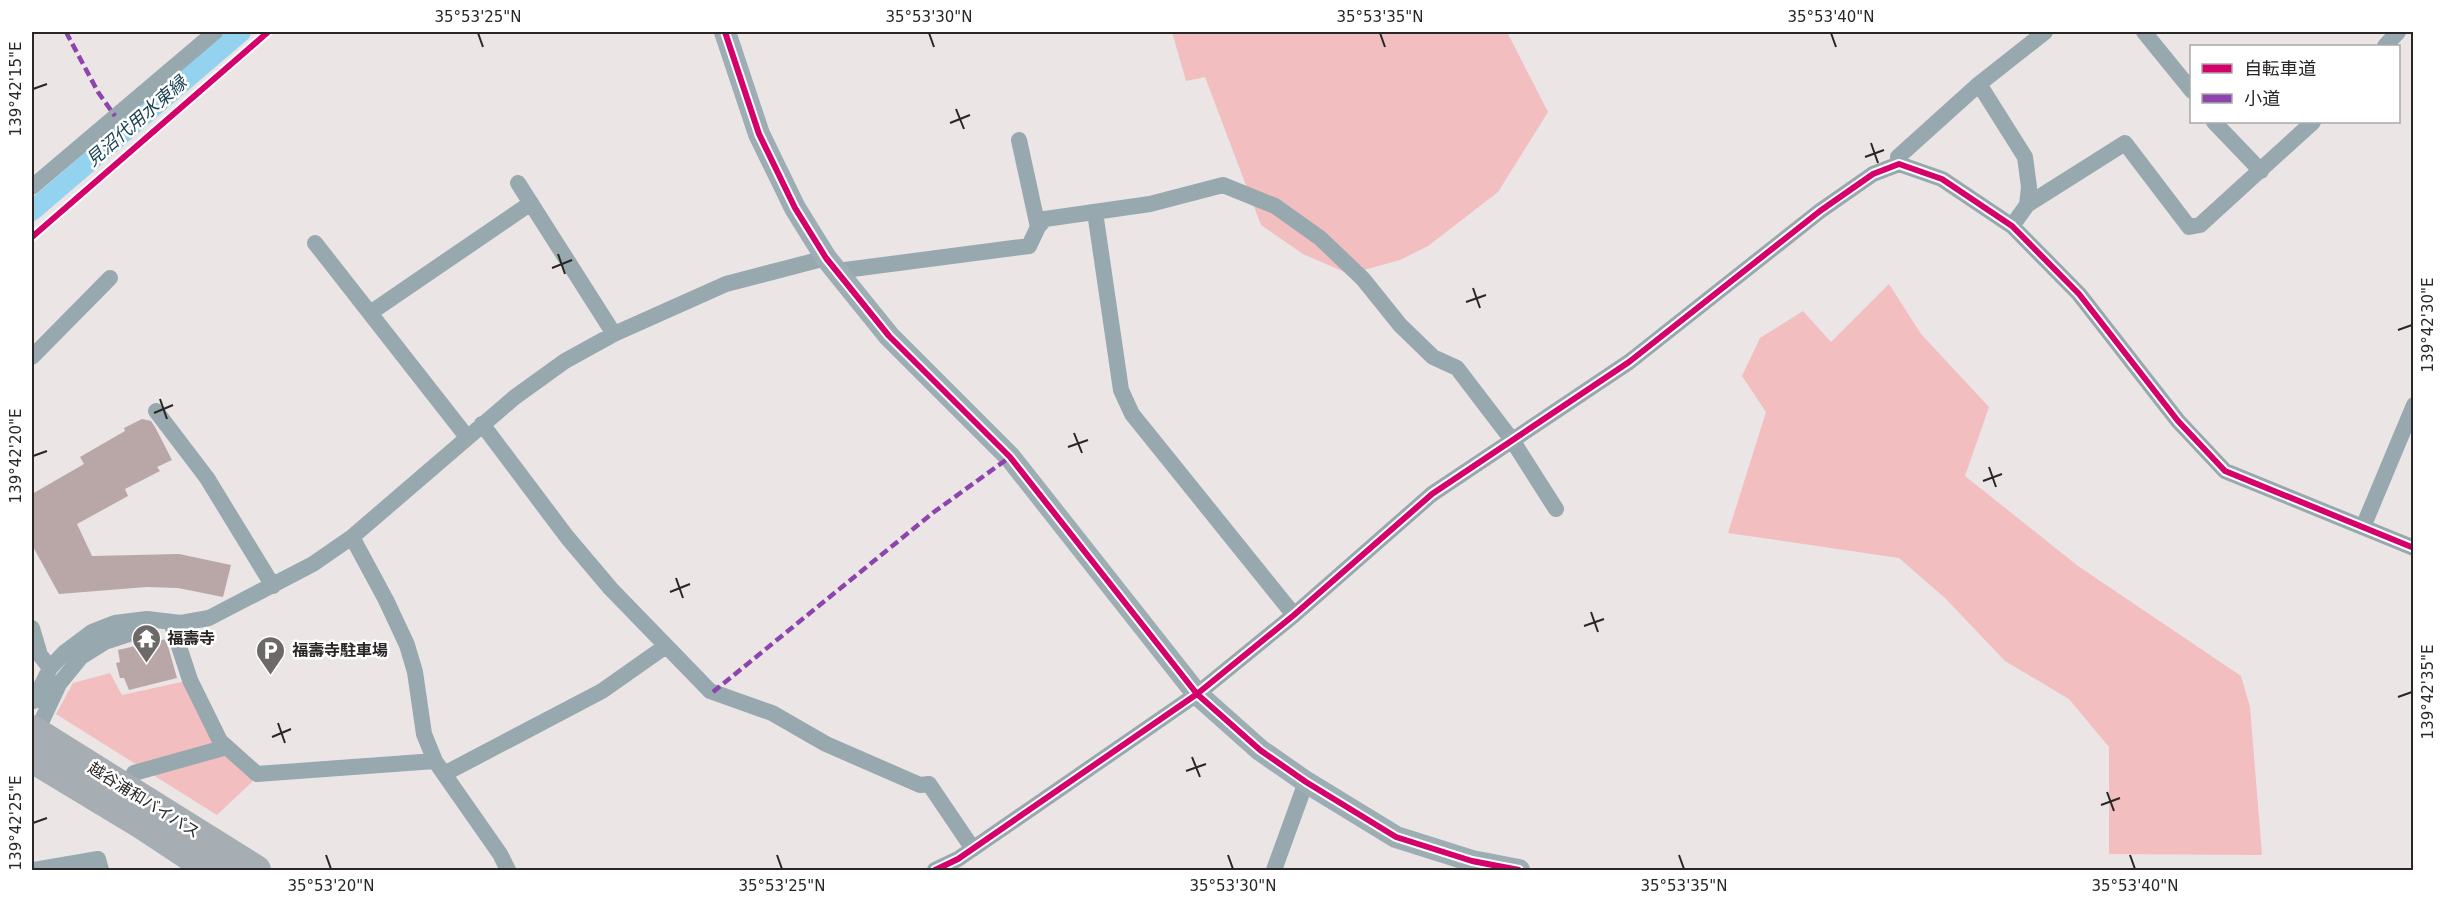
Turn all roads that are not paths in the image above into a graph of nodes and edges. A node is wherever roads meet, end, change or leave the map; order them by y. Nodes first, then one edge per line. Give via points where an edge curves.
1 (215, 32) edge
2 (725, 32) edge
3 (2045, 32) edge
4 (2144, 32) edge
5 (2398, 32) edge
6 (2406, 32) edge
7 (2414, 36) edge
8 (2386, 45) edge
9 (1979, 84) junction
10 (2190, 90) edge
11 (2215, 123) edge
12 (2312, 123) edge
13 (1019, 140) dead end
14 (1899, 164) junction
15 (2261, 171) junction
16 (518, 183) dead end
17 (32, 187) edge
18 (531, 203) junction
19 (2027, 205) junction
20 (1095, 212) junction
21 (2012, 226) junction
22 (1038, 228) junction
23 (315, 243) dead end
24 (831, 265) junction
25 (110, 278) dead end
26 (370, 313) junction
27 (614, 334) junction
28 (32, 357) edge
29 (2414, 405) edge
30 (156, 411) dead end
31 (482, 424) junction
32 (467, 437) junction
33 (1512, 440) junction
34 (1556, 509) dead end
35 (2362, 527) junction
36 (352, 537) junction
37 (2414, 548) edge
38 (273, 586) junction
39 (1294, 615) junction
40 (147, 619) junction
41 (171, 622) junction
42 (32, 628) edge
43 (666, 646) junction
44 (50, 668) junction
45 (1197, 694) junction
46 (33, 740) edge
47 (226, 747) junction
48 (440, 768) junction
49 (134, 773) dead end
50 (1306, 782) junction
51 (973, 849) junction
52 (1473, 866) edge
53 (34, 870) edge
54 (101, 870) edge
55 (211, 870) edge
56 (256, 870) edge
57 (508, 870) edge
58 (935, 870) edge
59 (1274, 870) edge
60 (1519, 870) edge

1 - 17 street
2 - 24 street via 759,134 795,208
3 - 9 street
4 - 10 street
5 - 8 street
6 - 7 street
9 - 14 street via 1898,157
9 - 19 street via 2025,157 2030,186
11 - 15 street
12 - 15 street
13 - 22 street
14 - 21 street via 1942,179
14 - 33 street via 1873,174 1820,211 1629,362
15 - 19 street via 2200,225 2189,227 2125,143
16 - 18 street
18 - 26 street
18 - 27 street
19 - 21 street
20 - 22 street via 1045,219
20 - 33 street via 1150,204 1223,185 1275,206 1320,238 1363,279 1400,325 1433,357 1457,368
20 - 39 street via 1121,390 1132,414
21 - 35 street via 2079,294 2178,420 2225,471
22 - 24 street via 1029,246
23 - 26 street
24 - 27 street via 726,284
24 - 45 street via 889,336 1010,457
25 - 28 street
26 - 32 street
27 - 31 street via 565,361
29 - 35 street
30 - 38 street via 207,478
31 - 32 street
31 - 43 street via 567,537
32 - 36 street
33 - 34 street
33 - 39 street via 1432,494
35 - 37 street
36 - 38 street
36 - 48 street via 407,645 415,672 423,734
38 - 41 street via 209,618
39 - 45 street
40 - 41 street
40 - 44 street via 92,632
40 - 46 street via 139,631 105,642 81,657 59,684
41 - 47 street via 190,680
42 - 44 street via 40,655
43 - 48 street via 602,691
43 - 51 street via 710,691 772,713 826,744 920,785 929,784
44 - 46 street
45 - 50 street via 1260,750
45 - 51 street
46 - 55 highway, 越谷浦和バイパス via 143,825
46 - 56 highway, 越谷浦和バイパス
47 - 48 street via 257,774
47 - 49 street
48 - 57 street
50 - 52 street via 1396,837
50 - 59 street
51 - 58 street
52 - 60 street
53 - 54 street via 98,859

